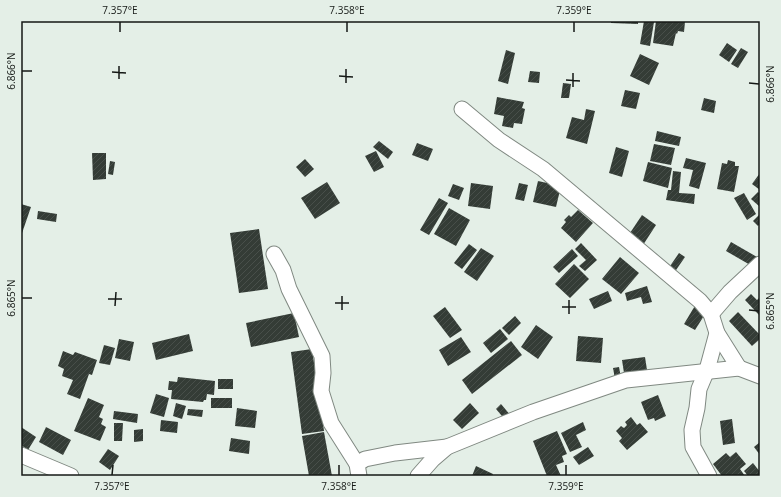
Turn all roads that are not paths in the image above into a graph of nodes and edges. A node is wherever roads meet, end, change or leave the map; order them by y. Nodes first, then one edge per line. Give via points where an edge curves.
1 (462, 109) dead end
2 (274, 254) dead end
3 (760, 264) edge
4 (711, 314) junction
5 (717, 333) junction
6 (739, 368) junction
7 (707, 370) junction
8 (760, 376) edge
9 (448, 447) junction
10 (21, 455) edge
11 (358, 470) edge
12 (71, 476) edge
13 (418, 476) edge
14 (709, 476) edge

1 - 4 street via 499,140 543,169 700,301
2 - 11 street via 322,356 322,391 331,423
3 - 4 street
4 - 5 street
5 - 6 street
5 - 7 street
6 - 7 street
6 - 8 street
7 - 9 street via 626,380 533,412
7 - 14 street via 699,389 692,430 693,447
9 - 11 street via 395,452 364,459
9 - 13 street
10 - 12 street

